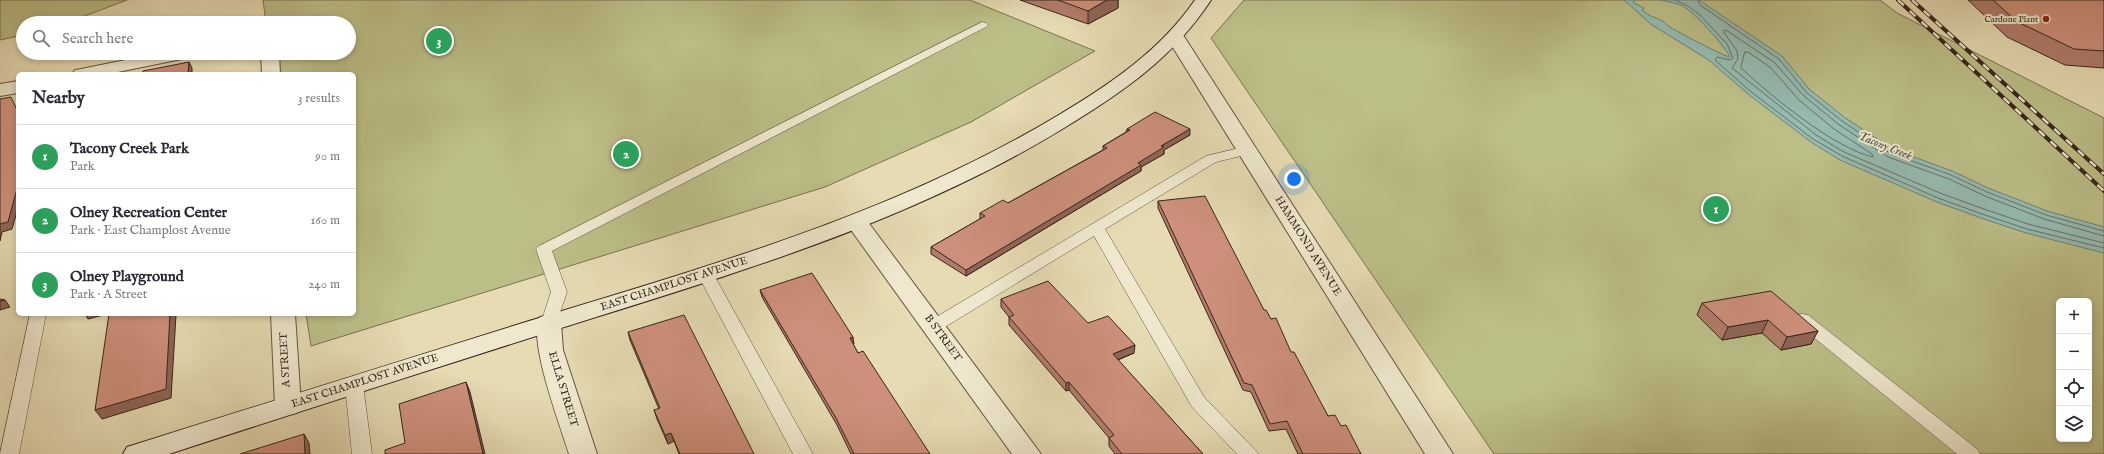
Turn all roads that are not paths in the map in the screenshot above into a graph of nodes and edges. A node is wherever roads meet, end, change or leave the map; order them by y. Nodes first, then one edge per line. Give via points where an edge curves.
1 (1203, 0) edge
2 (982, 24) dead end
3 (1176, 38) junction
4 (152, 60) edge
5 (270, 60) edge
6 (91, 72) edge
7 (271, 72) edge
8 (16, 87) edge
9 (0, 90) edge
10 (1248, 150) junction
11 (857, 223) junction
12 (1096, 227) junction
13 (706, 275) junction
14 (1789, 308) edge
15 (38, 316) edge
16 (283, 316) edge
17 (548, 323) junction
18 (934, 326) junction
19 (354, 385) junction
20 (288, 406) junction
21 (8, 454) edge
22 (137, 454) edge
23 (362, 454) edge
24 (583, 454) edge
25 (803, 454) edge
26 (1027, 454) edge
27 (1248, 454) edge
28 (1439, 454) edge
29 (1970, 454) edge

1 - 3 street, EAST CHAMPLOST AVENUE
2 - 17 lane via 544,249 559,292
3 - 10 street, HAMMOND AVENUE
3 - 11 street, EAST CHAMPLOST AVENUE via 1118,86 1061,123 951,182
4 - 6 street
5 - 7 street
8 - 9 street
10 - 12 lane via 1211,159
10 - 28 street, HAMMOND AVENUE
11 - 13 street, EAST CHAMPLOST AVENUE
11 - 18 street, B STREET
12 - 18 lane
12 - 27 lane via 1198,402
13 - 17 street, EAST CHAMPLOST AVENUE
13 - 25 lane
14 - 29 lane
15 - 21 lane
16 - 20 street, A STREET
17 - 19 street, EAST CHAMPLOST AVENUE
17 - 24 street, ELLA STREET via 550,350
18 - 26 street, B STREET
19 - 20 street, EAST CHAMPLOST AVENUE
19 - 23 lane
20 - 22 street, EAST CHAMPLOST AVENUE

